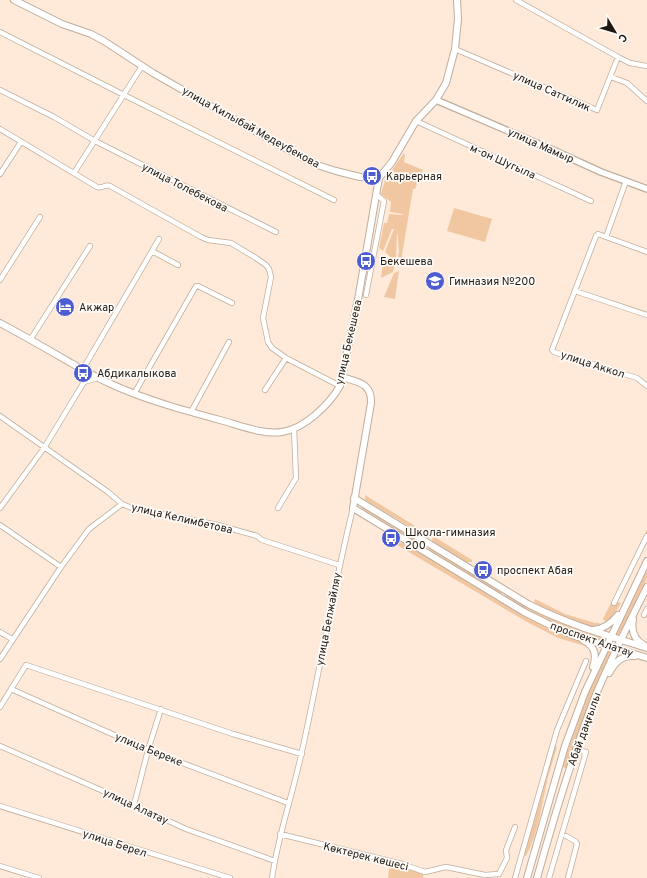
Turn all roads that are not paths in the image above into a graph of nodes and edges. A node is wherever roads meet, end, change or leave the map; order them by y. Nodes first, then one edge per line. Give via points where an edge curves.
1 (14, 0) edge
2 (457, 0) edge
3 (516, 0) edge
4 (0, 32) edge
5 (455, 49) junction
6 (618, 57) junction
7 (142, 66) junction
8 (647, 66) edge
9 (611, 77) junction
10 (0, 90) edge
11 (124, 95) junction
12 (436, 100) junction
13 (647, 101) edge
14 (416, 121) junction
15 (0, 129) edge
16 (95, 141) junction
17 (20, 142) junction
18 (0, 174) edge
19 (74, 174) junction
20 (380, 178) junction
21 (626, 181) junction
22 (647, 189) edge
23 (376, 194) junction
24 (334, 200) dead end
25 (591, 200) dead end
26 (40, 217) dead end
27 (276, 232) dead end
28 (606, 237) junction
29 (159, 239) dead end
30 (90, 246) dead end
31 (152, 250) junction
32 (647, 252) edge
33 (178, 265) dead end
34 (0, 280) edge
35 (575, 291) junction
36 (366, 295) dead end
37 (232, 302) dead end
38 (647, 315) edge
39 (0, 323) edge
40 (30, 340) junction
41 (229, 342) dead end
42 (286, 358) junction
43 (82, 369) junction
44 (342, 377) junction
45 (98, 378) junction
46 (340, 386) junction
47 (647, 386) edge
48 (265, 390) dead end
49 (134, 394) junction
50 (190, 412) junction
51 (0, 416) edge
52 (294, 428) junction
53 (44, 448) junction
54 (354, 498) junction
55 (122, 504) junction
56 (0, 508) edge
57 (278, 508) dead end
58 (353, 508) junction
59 (0, 525) edge
60 (647, 536) edge
61 (428, 543) junction
62 (424, 552) junction
63 (647, 561) edge
64 (339, 566) junction
65 (61, 567) junction
66 (647, 587) edge
67 (505, 590) junction
68 (501, 598) junction
69 (614, 603) dead end
70 (626, 604) junction
71 (636, 609) junction
72 (647, 609) edge
73 (644, 615) dead end
74 (578, 626) junction
75 (0, 632) edge
76 (575, 636) junction
77 (610, 637) junction
78 (12, 640) junction
79 (621, 640) junction
80 (606, 645) junction
81 (617, 648) junction
82 (647, 648) edge
83 (647, 658) edge
84 (0, 659) edge
85 (586, 661) dead end
86 (11, 689) junction
87 (585, 692) junction
88 (595, 696) junction
89 (0, 707) edge
90 (161, 709) junction
91 (0, 746) edge
92 (148, 750) junction
93 (576, 750) junction
94 (302, 754) junction
95 (557, 773) junction
96 (568, 776) junction
97 (288, 803) junction
98 (134, 805) junction
99 (0, 806) edge
100 (515, 828) dead end
101 (280, 834) junction
102 (566, 836) dead end
103 (275, 861) junction
104 (0, 866) edge
105 (39, 878) edge
106 (230, 878) edge
107 (272, 878) edge
108 (515, 878) edge
109 (527, 878) edge
110 (537, 878) edge
111 (549, 878) edge
112 (568, 878) edge

1 - 7 main road, улица Килыбай Медеубекова via 62,24 91,34
2 - 5 main road
3 - 6 street
4 - 11 street
5 - 9 street, улица Саттилик via 595,110 599,108
5 - 12 main road via 446,83
6 - 8 street via 630,63
6 - 9 street, улица Саттилик
7 - 11 street
7 - 20 main road, улица Килыбай Медеубекова via 316,164 360,177
9 - 13 street via 626,83
10 - 16 street, улица Толебекова
11 - 16 street
11 - 24 street
12 - 14 main road
12 - 21 street, улица Мамыр
14 - 20 main road
14 - 25 street, м-он Шугыла
15 - 17 street
16 - 19 street
16 - 27 street, улица Толебекова
17 - 18 street
17 - 19 street
19 - 42 street via 97,187 110,186 208,240 231,243 256,258 269,270 271,277 264,318 268,342
20 - 23 main road, улица Бекешева
21 - 22 street, улица Мамыр
21 - 28 street
23 - 36 street via 384,201
23 - 44 main road, улица Бекешева
26 - 34 street
28 - 32 street
28 - 35 street via 598,234 596,236
29 - 31 street
30 - 40 street
31 - 33 street
31 - 43 street
35 - 38 street
35 - 47 street, улица Аккол via 552,351 637,378
37 - 49 street via 196,286
39 - 40 main road, улица Бекешева
40 - 43 main road, улица Бекешева
41 - 50 street
42 - 46 street
42 - 48 street
43 - 45 main road, улица Бекешева
44 - 46 main road, улица Бекешева
44 - 54 main road, улица Белжайляу via 363,384 372,395
45 - 49 main road, улица Бекешева
45 - 53 street via 84,382
46 - 52 main road, улица Бекешева via 316,414
49 - 50 main road, улица Бекешева
50 - 52 main road, улица Бекешева via 270,433
51 - 53 street, улица Келимбетова
52 - 57 street via 296,478
53 - 55 street, улица Келимбетова
53 - 56 street
54 - 58 main road, улица Белжайляу
54 - 61 main road, проспект Алатау
55 - 64 street, улица Келимбетова via 257,536 262,540
55 - 65 street via 89,529
58 - 62 main road, проспект Алатау
58 - 64 street, улица Белжайляу
59 - 65 street
60 - 69 street
61 - 62 main road
61 - 67 main road, проспект Алатау
62 - 68 main road, проспект Алатау
63 - 70 main road
64 - 94 street, улица Белжайляу
65 - 78 street
66 - 71 main road, Абай даңғылы
67 - 68 main road
67 - 74 main road, проспект Алатау via 548,614
68 - 76 main road, проспект Алатау
70 - 74 main road via 615,620 604,628 593,630
70 - 77 main road
71 - 79 main road, Абай даңғылы
71 - 82 main road via 632,623 634,634 640,644
72 - 73 street
74 - 77 main road, проспект Алатау
75 - 78 street
76 - 80 main road, проспект Алатау
76 - 87 main road via 591,645 595,653
77 - 79 main road, проспект Алатау
77 - 80 main road
78 - 84 street
79 - 81 main road, Абай даңғылы
79 - 82 main road, проспект Алатау
80 - 81 main road, проспект Алатау
80 - 87 main road
81 - 83 main road, проспект Алатау
81 - 88 main road, Абай даңғылы
83 - 88 main road via 628,656 617,662
85 - 108 street via 557,730
86 - 89 street
86 - 90 street via 26,665
86 - 92 street, улица Береке
87 - 95 main road
88 - 93 main road, Абай даңғылы
90 - 92 street
90 - 94 street
91 - 98 street, улица Алатау
92 - 97 street, улица Береке
92 - 98 street
93 - 96 main road, Абай даңғылы
93 - 111 street via 586,752
94 - 97 street, улица Белжайляу
95 - 96 main road
95 - 109 main road
96 - 110 main road, Абай даңғылы
97 - 101 street, улица Белжайляу
98 - 103 street, улица Алатау via 186,830
99 - 106 street, улица Берел
100 - 101 street, Көктерек көшесі via 500,874 446,867 425,872
101 - 103 street, улица Белжайляу
102 - 112 street via 575,840 577,844
103 - 107 street, улица Белжайляу
104 - 105 street

